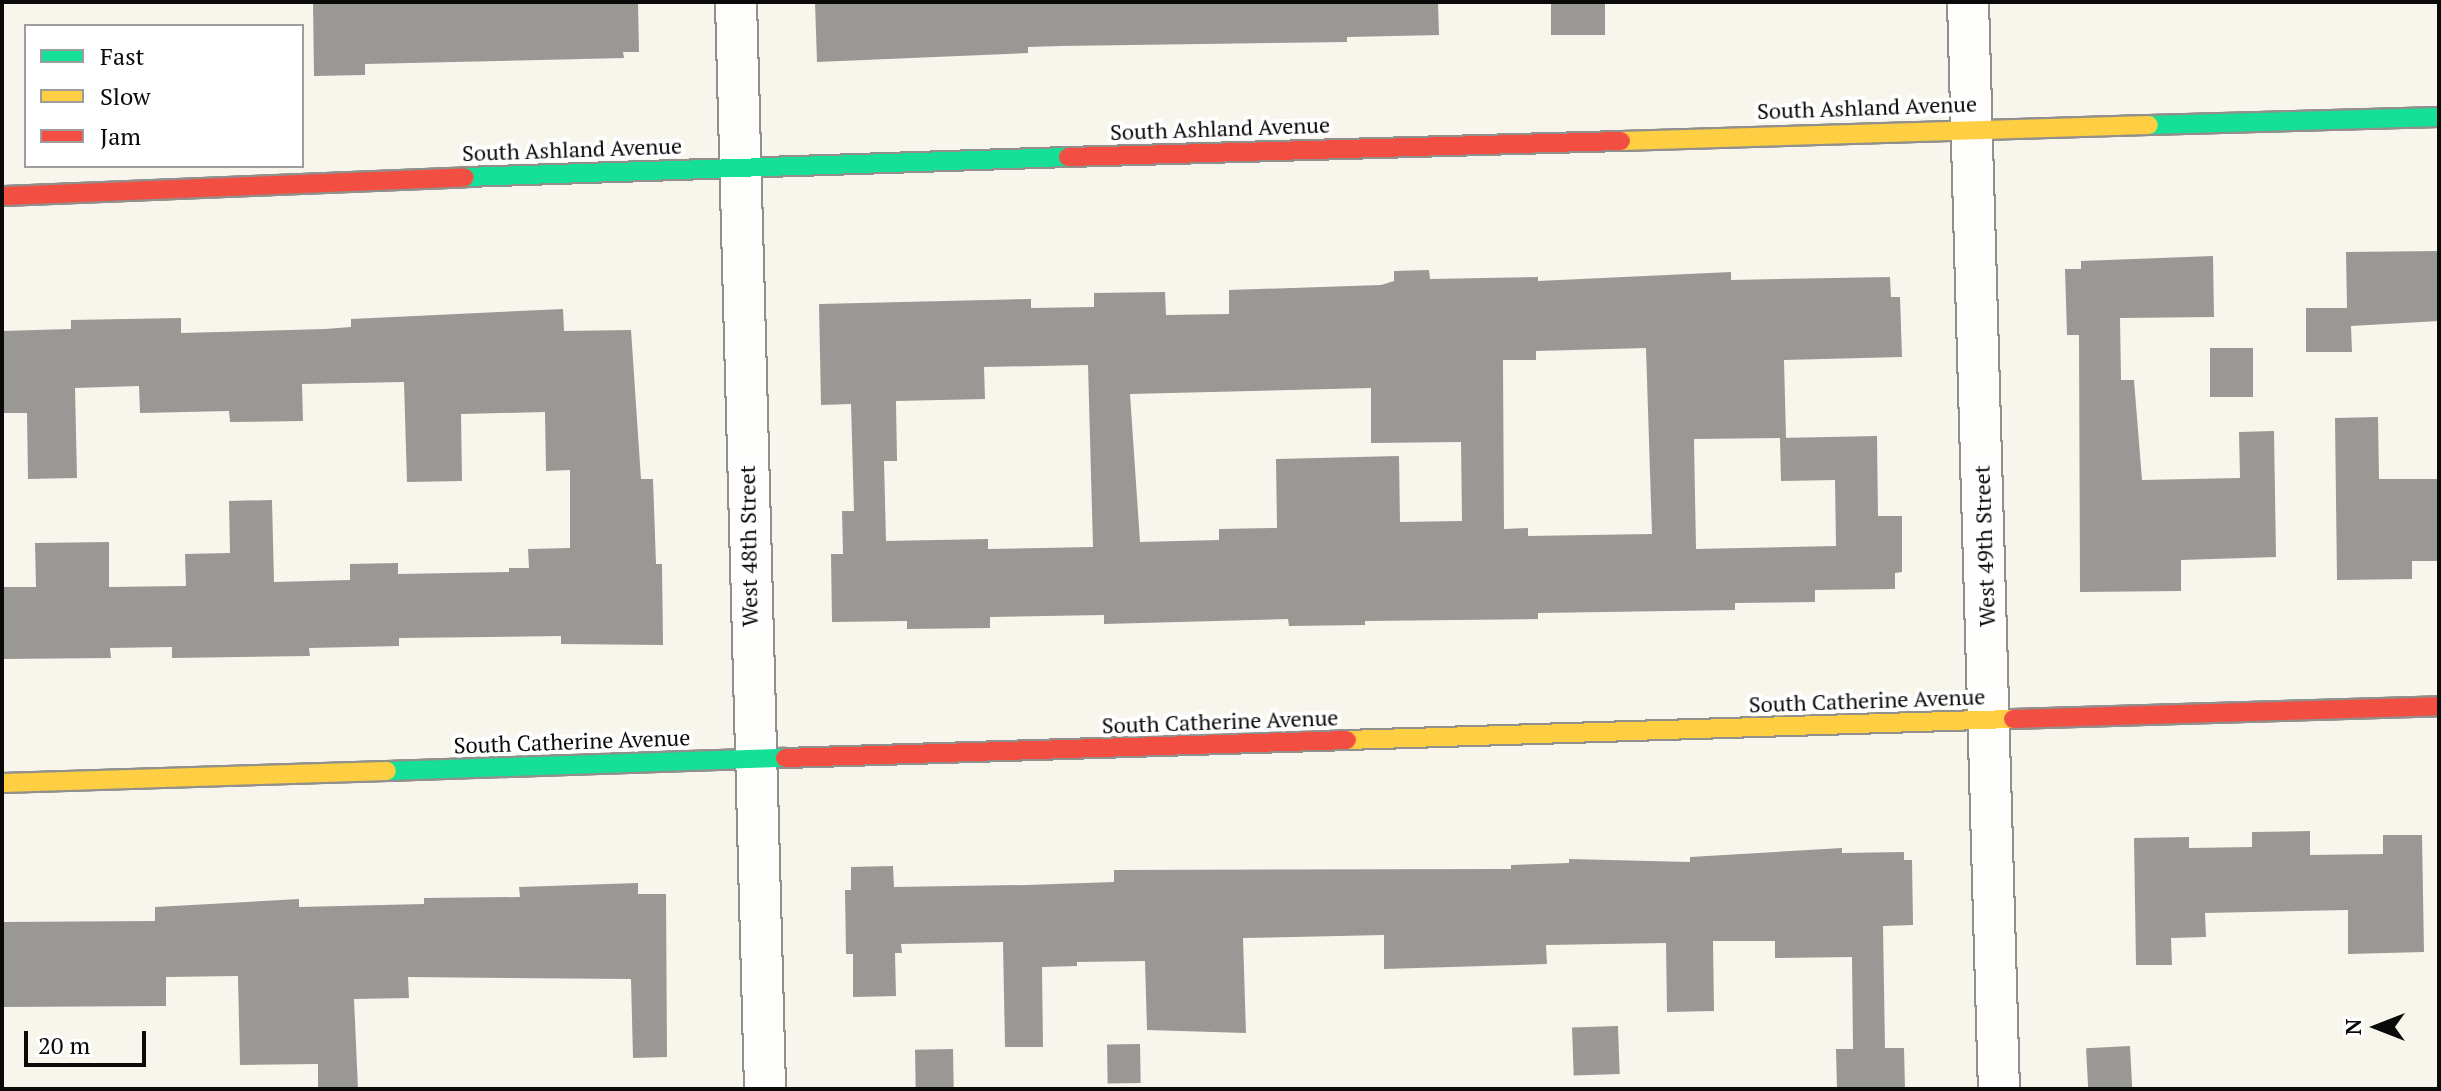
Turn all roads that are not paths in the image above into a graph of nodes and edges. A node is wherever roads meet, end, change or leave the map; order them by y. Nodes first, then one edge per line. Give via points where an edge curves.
1 (736, 2) edge
2 (1968, 2) edge
3 (2439, 117) edge
4 (1972, 128) junction
5 (739, 166) junction
6 (2, 196) edge
7 (2439, 706) edge
8 (1989, 720) junction
9 (753, 759) junction
10 (2, 783) edge
11 (765, 1089) edge
12 (1999, 1089) edge

1 - 5 street, West 48th Street
2 - 4 street, West 49th Street
3 - 4 street, South Ashland Avenue
4 - 5 street, South Ashland Avenue
4 - 8 street, West 49th Street
5 - 6 street, South Ashland Avenue
5 - 9 street, West 48th Street
7 - 8 street, South Catherine Avenue
8 - 9 street, South Catherine Avenue
8 - 12 street, West 49th Street
9 - 10 street, South Catherine Avenue
9 - 11 street, West 48th Street

